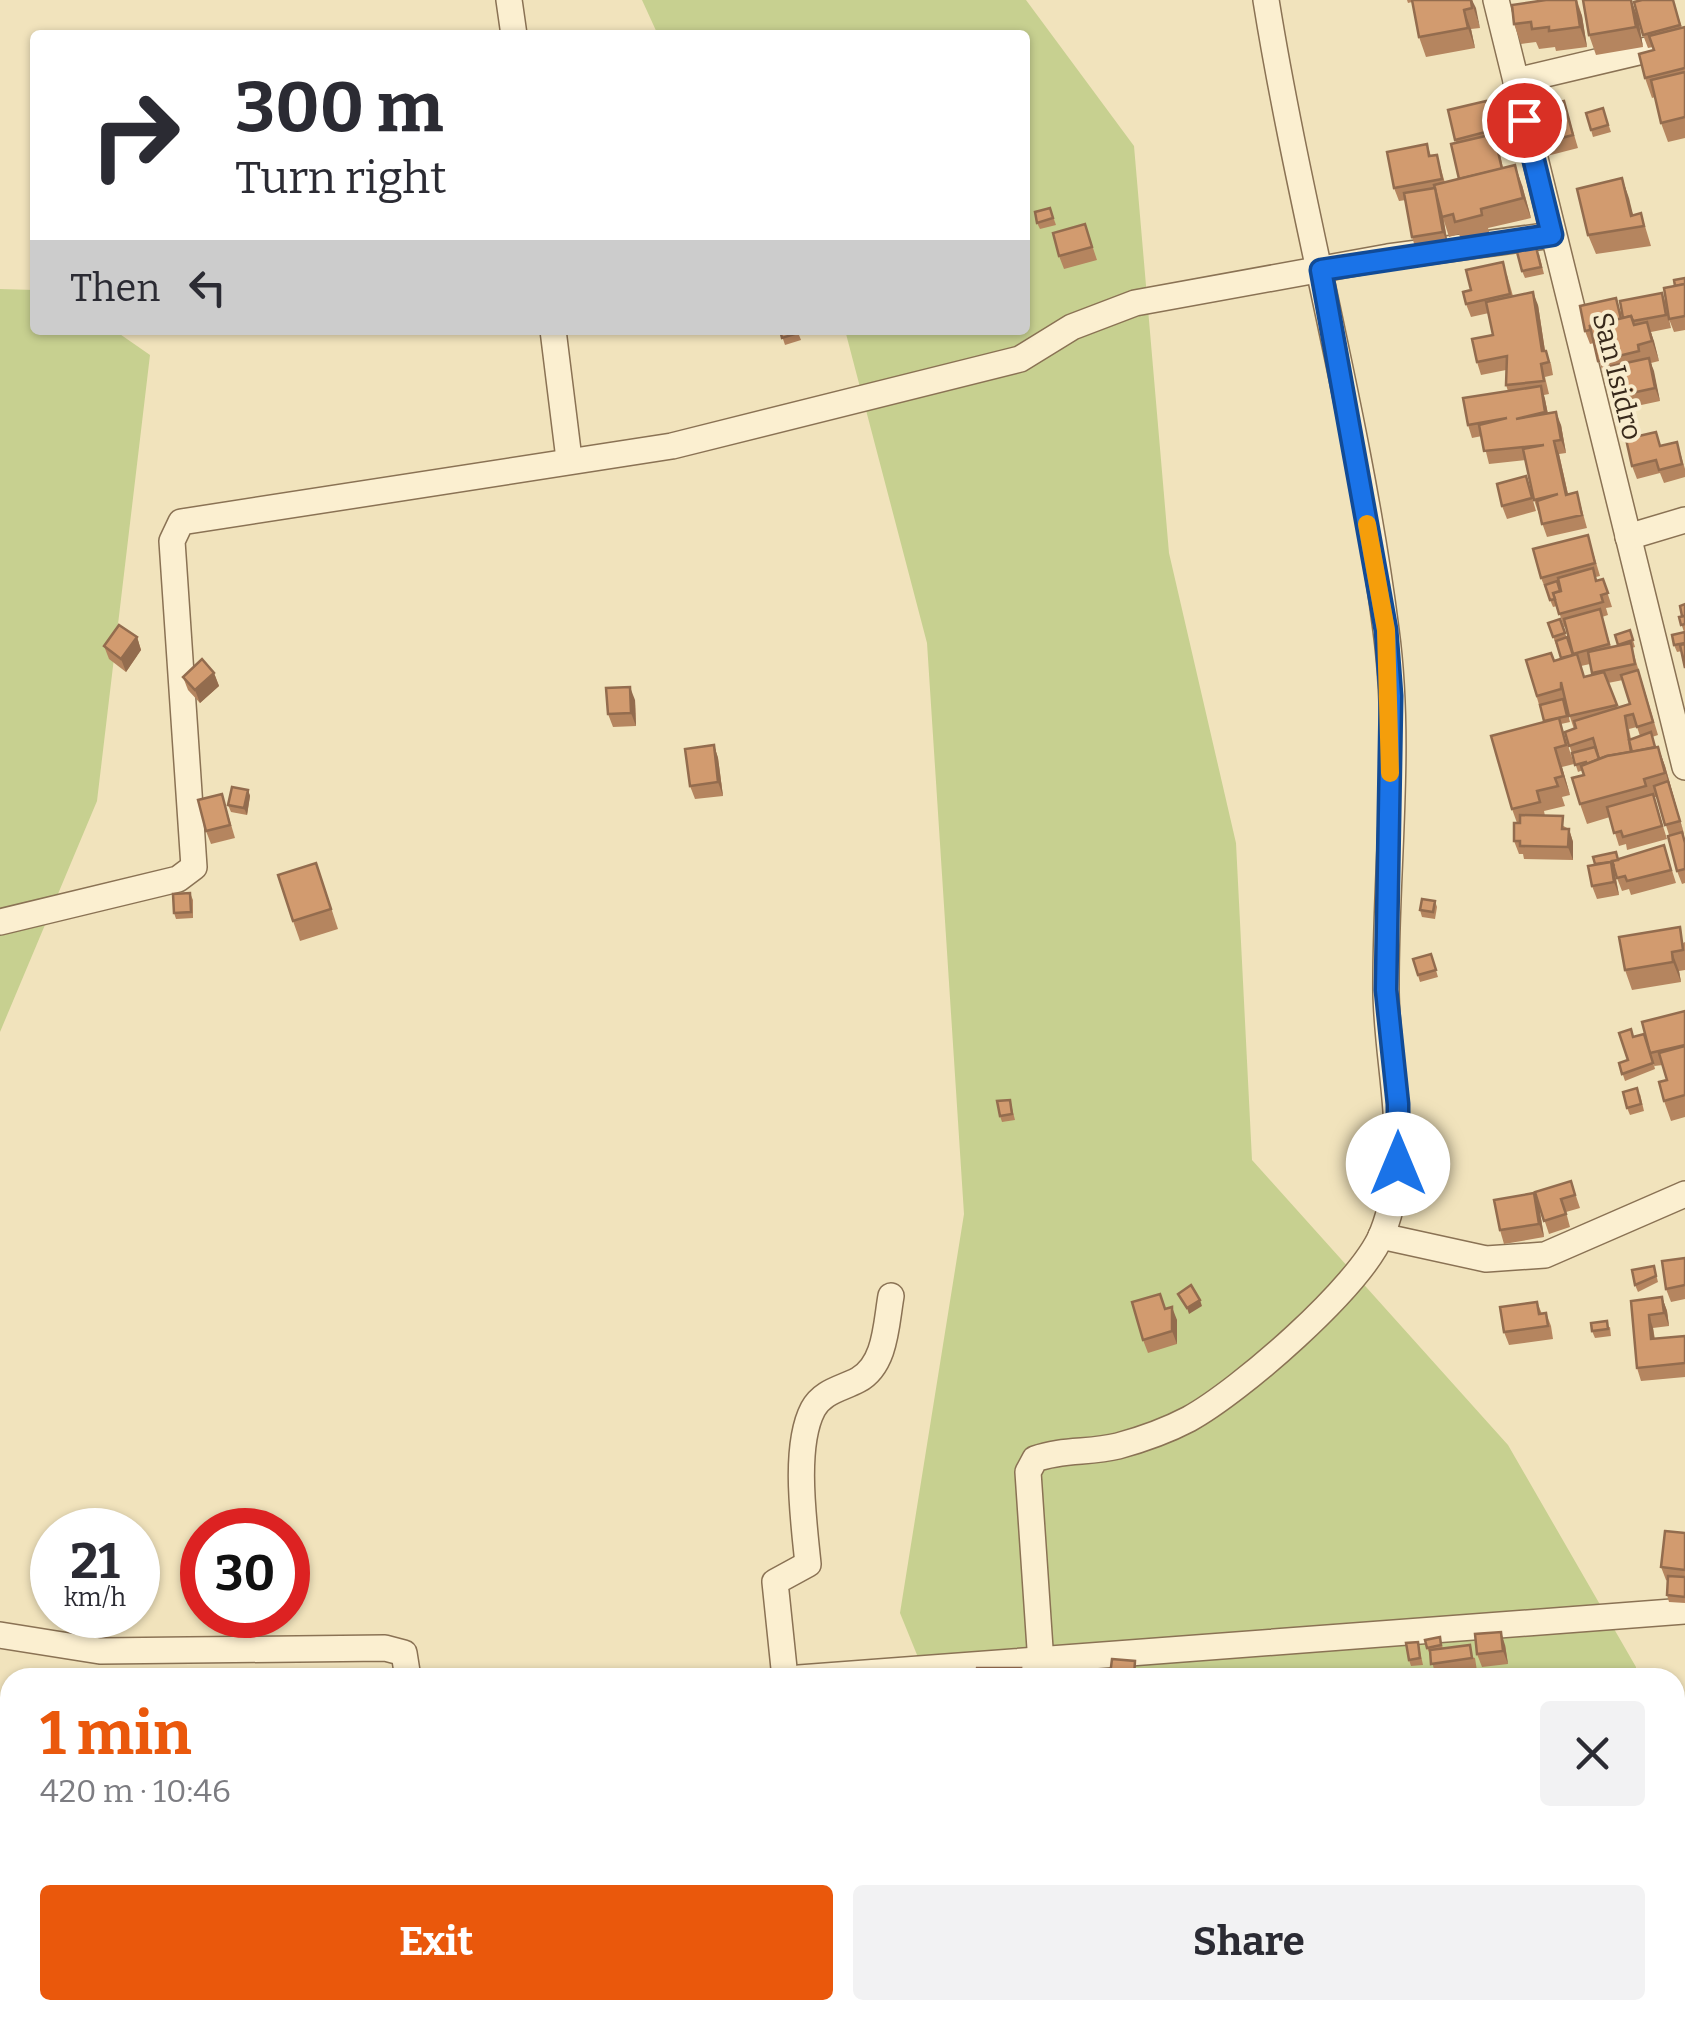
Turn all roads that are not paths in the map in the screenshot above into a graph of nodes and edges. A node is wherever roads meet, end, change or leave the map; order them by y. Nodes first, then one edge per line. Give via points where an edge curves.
1 (509, 0) edge
2 (1266, 0) edge
3 (1496, 0) edge
4 (513, 30) edge
5 (1685, 41) edge
6 (1516, 82) junction
7 (1552, 235) junction
8 (1321, 270) junction
9 (553, 335) edge
10 (569, 458) junction
11 (1685, 520) edge
12 (1628, 537) junction
13 (1685, 767) edge
14 (0, 922) edge
15 (1685, 1194) edge
16 (1381, 1236) junction
17 (890, 1296) dead end
18 (1685, 1611) edge
19 (0, 1635) edge
20 (406, 1668) edge
21 (784, 1668) edge
22 (1040, 1668) edge

1 - 4 street
2 - 8 street
3 - 6 street, San Isidro
5 - 6 street
6 - 7 street, San Isidro
7 - 8 street
7 - 12 street, San Isidro
8 - 10 street via 1135,303 1072,327 1020,359 816,411 672,446
8 - 16 street via 1386,630 1391,696 1386,990 1398,1164
9 - 10 street
10 - 14 street via 182,522 172,541 194,867 178,879
11 - 12 street
12 - 13 street, San Isidro
15 - 16 street via 1545,1255 1486,1258
16 - 22 street via 1336,1297 1200,1412 1116,1447 1035,1459 1028,1472
17 - 21 street via 882,1352 863,1378 823,1395 811,1412 800,1480 808,1564 774,1582
18 - 22 street
19 - 20 street via 100,1650 386,1648 404,1652

